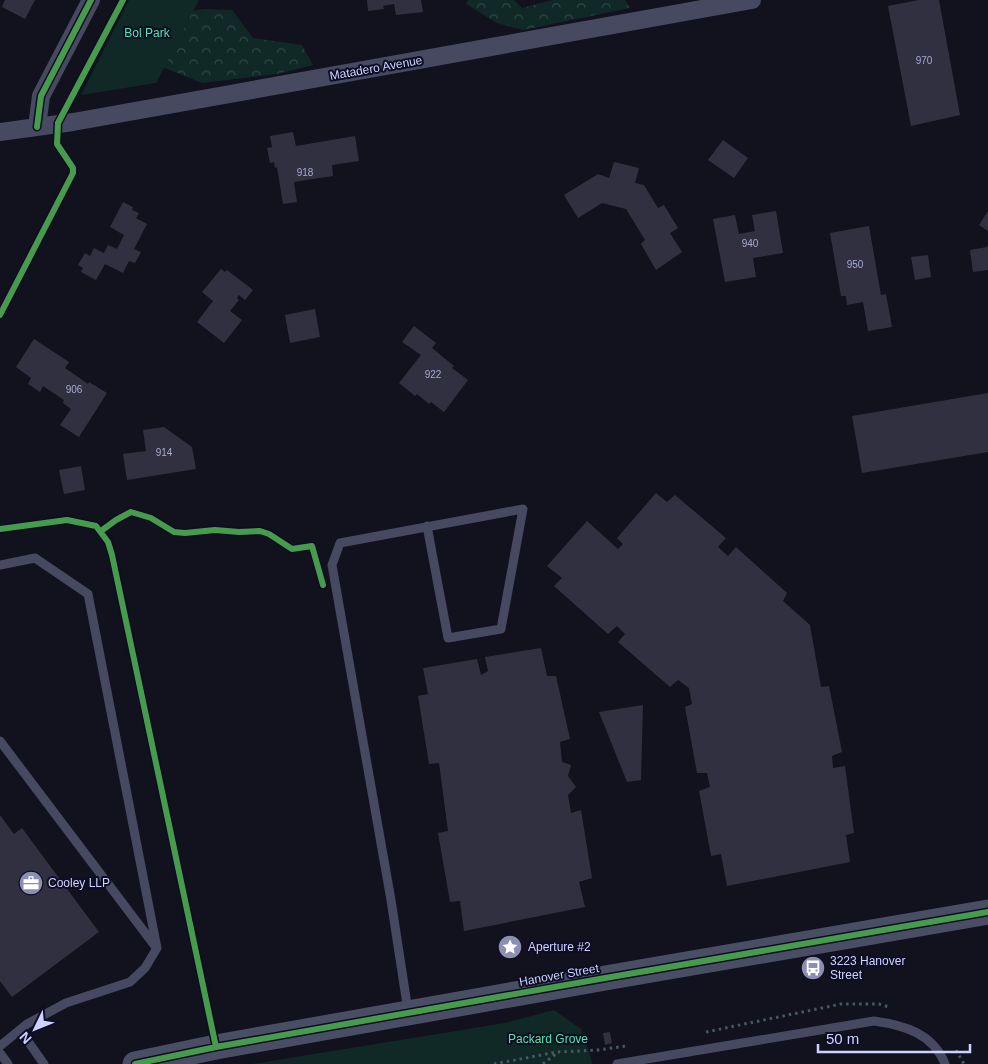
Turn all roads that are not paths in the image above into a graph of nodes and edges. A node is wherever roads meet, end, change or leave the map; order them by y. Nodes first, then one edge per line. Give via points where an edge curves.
1 (91, 0) edge
2 (752, 0) edge
3 (37, 127) junction
4 (0, 132) edge
5 (427, 526) junction
6 (0, 565) edge
7 (0, 740) edge
8 (988, 912) edge
9 (157, 948) junction
10 (408, 1014) junction
11 (20, 1030) junction
12 (0, 1046) edge
13 (0, 1053) edge
14 (8, 1064) edge
15 (44, 1064) edge
16 (135, 1064) edge
17 (617, 1064) edge
18 (945, 1064) edge

1 - 3 street via 41,96
2 - 3 street, Matadero Avenue
3 - 4 street, Matadero Avenue
5 - 5 lane via 523,509 501,629 448,638
5 - 10 lane via 340,543 332,565
6 - 9 lane via 35,558 88,594
7 - 9 lane
8 - 10 street, Hanover Street
9 - 11 lane via 145,968 130,982 66,1003
10 - 16 street, Hanover Street
11 - 12 lane
11 - 15 lane
13 - 14 lane
17 - 18 lane via 874,1021 897,1024 922,1034 941,1054

